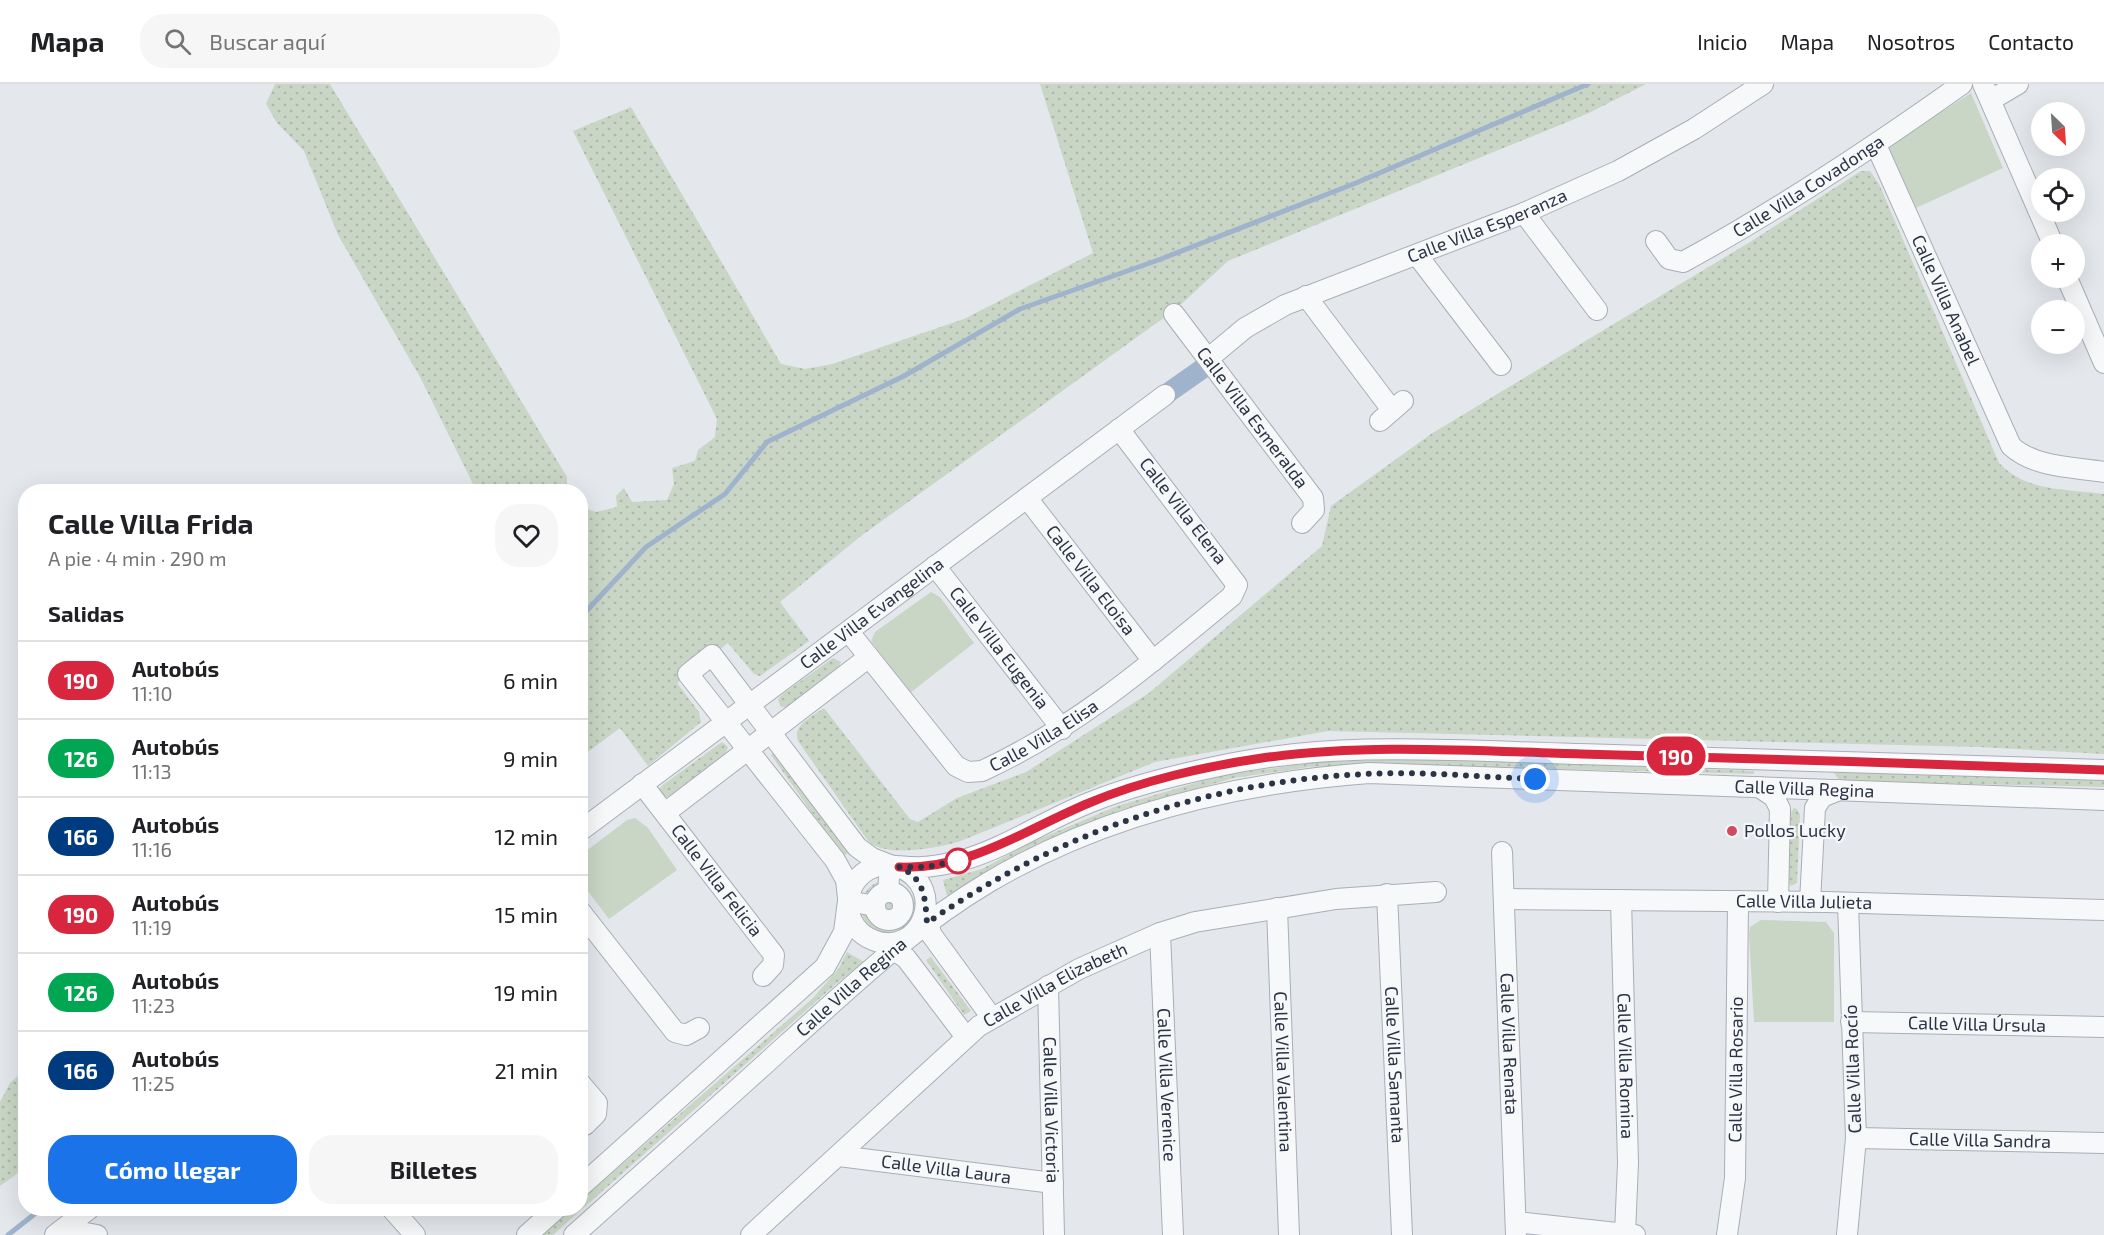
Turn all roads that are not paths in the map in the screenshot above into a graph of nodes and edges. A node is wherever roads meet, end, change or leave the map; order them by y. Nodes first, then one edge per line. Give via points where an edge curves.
1 (1762, 84) edge
2 (1962, 84) edge
3 (2018, 84) edge
4 (1987, 92) edge
5 (1876, 145) junction
6 (1524, 213) junction
7 (2049, 234) edge
8 (1656, 241) dead end
9 (1417, 255) junction
10 (2071, 288) edge
11 (1306, 296) junction
12 (1597, 310) dead end
13 (1174, 315) dead end
14 (1209, 358) junction
15 (2104, 363) edge
16 (1502, 365) dead end
17 (1165, 394) dead end
18 (1392, 411) dead end
19 (1119, 429) junction
20 (2104, 472) edge
21 (1027, 498) junction
22 (1302, 523) dead end
23 (935, 566) junction
24 (1232, 596) joint
25 (849, 632) junction
26 (869, 657) junction
27 (1153, 662) junction
28 (751, 729) junction
29 (1062, 729) junction
30 (1755, 758) junction
31 (1848, 760) junction
32 (2104, 770) edge
33 (642, 784) junction
34 (1754, 787) junction
35 (1803, 790) junction
36 (1840, 790) junction
37 (2104, 800) edge
38 (1780, 809) junction
39 (665, 813) junction
40 (588, 825) edge
41 (1502, 852) dead end
42 (1436, 892) dead end
43 (1387, 894) junction
44 (1504, 899) junction
45 (1621, 900) junction
46 (1738, 901) junction
47 (1778, 902) junction
48 (1810, 902) junction
49 (1848, 903) junction
50 (890, 906) junction
51 (1277, 908) junction
52 (2104, 910) edge
53 (588, 921) edge
54 (1161, 933) junction
55 (763, 976) dead end
56 (1048, 986) junction
57 (992, 1017) junction
58 (1851, 1022) junction
59 (2104, 1027) edge
60 (699, 1028) dead end
61 (966, 1037) junction
62 (588, 1092) edge
63 (588, 1122) edge
64 (1856, 1138) junction
65 (2104, 1143) edge
66 (839, 1156) junction
67 (588, 1180) edge
68 (1053, 1184) junction
69 (80, 1216) edge
70 (398, 1216) edge
71 (548, 1216) edge
72 (1516, 1229) edge
73 (59, 1232) edge
74 (1630, 1234) edge
75 (97, 1235) edge
76 (415, 1235) edge
77 (527, 1235) edge
78 (574, 1235) edge
79 (751, 1235) edge
80 (1054, 1235) edge
81 (1173, 1235) edge
82 (1289, 1235) edge
83 (1402, 1235) edge
84 (1726, 1235) edge
85 (1847, 1235) edge

1 - 6 street, Calle Villa Esperanza via 1694,129 1618,171
2 - 5 street, Calle Villa Covadonga
3 - 4 street
4 - 7 street
5 - 8 street, Calle Villa Covadonga via 1757,221 1683,262 1669,259
5 - 20 street, Calle Villa Anabel via 2006,440 2017,452 2041,462
6 - 9 street, Calle Villa Esperanza
6 - 12 street
9 - 11 street, Calle Villa Esperanza
9 - 16 street
10 - 15 street
11 - 14 street, Calle Villa Esperanza via 1245,328
11 - 18 street
13 - 14 street, Calle Villa Esmeralda
14 - 22 street, Calle Villa Esmeralda via 1313,498 1314,510
17 - 19 street, Calle Villa Evangelina
19 - 21 street, Calle Villa Evangelina
19 - 24 street, Calle Villa Elena via 1235,578 1237,585
21 - 23 street, Calle Villa Evangelina
21 - 27 street, Calle Villa Eloisa
23 - 25 street, Calle Villa Evangelina
23 - 29 street, Calle Villa Eugenia
24 - 27 street, Calle Villa Elisa
25 - 26 street, Calle Villa Elisa
25 - 28 street, Calle Villa Evangelina
26 - 28 street, Calle Villa Evangelina
26 - 29 street, Calle Villa Elisa via 962,770 982,771
27 - 29 street, Calle Villa Elisa
28 - 33 street, Calle Villa Evangelina
28 - 39 street, Calle Villa Evangelina
28 - 50 street via 857,847 872,858
28 - 50 street via 846,880
30 - 31 street, Calle Villa Regina
30 - 34 street via 1763,775
30 - 35 street via 1785,765
30 - 50 street, Calle Villa Regina via 1345,749 1259,758 1091,802 966,859 927,867
31 - 32 street, Calle Villa Regina
31 - 35 street via 1825,765
31 - 36 street via 1830,771 1830,782
33 - 39 street, Calle Villa Felicia
33 - 40 street, Calle Villa Evangelina
34 - 35 street, Calle Villa Regina
34 - 38 street via 1774,797
34 - 50 street, Calle Villa Regina via 1368,773 1256,786 1178,803 1069,842 991,881
35 - 36 street via 1822,797
35 - 38 street
35 - 48 street
36 - 37 street, Calle Villa Regina
38 - 47 street
39 - 55 street, Calle Villa Felicia via 774,955 771,969
41 - 44 street, Calle Villa Renata
42 - 43 street, Calle Villa Elizabeth
43 - 51 street, Calle Villa Elizabeth
43 - 83 street, Calle Villa Samanta
44 - 45 street, Calle Villa Julieta
44 - 72 street, Calle Villa Renata
45 - 46 street, Calle Villa Julieta
45 - 74 street, Calle Villa Romina
46 - 47 street, Calle Villa Julieta
46 - 84 street, Calle Villa Rosario via 1735,1178
47 - 48 street, Calle Villa Julieta
48 - 49 street, Calle Villa Julieta
49 - 52 street, Calle Villa Julieta
49 - 58 street, Calle Villa Rocío
50 - 57 street via 935,940
50 - 61 street via 906,958
50 - 67 street, Calle Villa Regina via 844,932 825,967
50 - 78 street, Calle Villa Regina
51 - 54 street, Calle Villa Elizabeth via 1195,922
51 - 82 street, Calle Villa Valentina
53 - 60 street via 675,1032 686,1035
54 - 56 street, Calle Villa Elizabeth via 1115,951
54 - 81 street, Calle Villa Verenice
56 - 57 street, Calle Villa Elizabeth
56 - 68 street, Calle Villa Victoria
57 - 61 street, Calle Villa Elizabeth
58 - 59 street, Calle Villa Úrsula
58 - 64 street, Calle Villa Rocío
61 - 66 street, Calle Villa Elizabeth
62 - 63 street via 597,1103 596,1114
64 - 65 street, Calle Villa Sandra
64 - 85 street, Calle Villa Rocío
66 - 68 street, Calle Villa Laura
66 - 79 street, Calle Villa Elizabeth
68 - 80 street, Calle Villa Victoria
69 - 73 street
70 - 76 street
71 - 77 street
72 - 74 street
73 - 75 street

